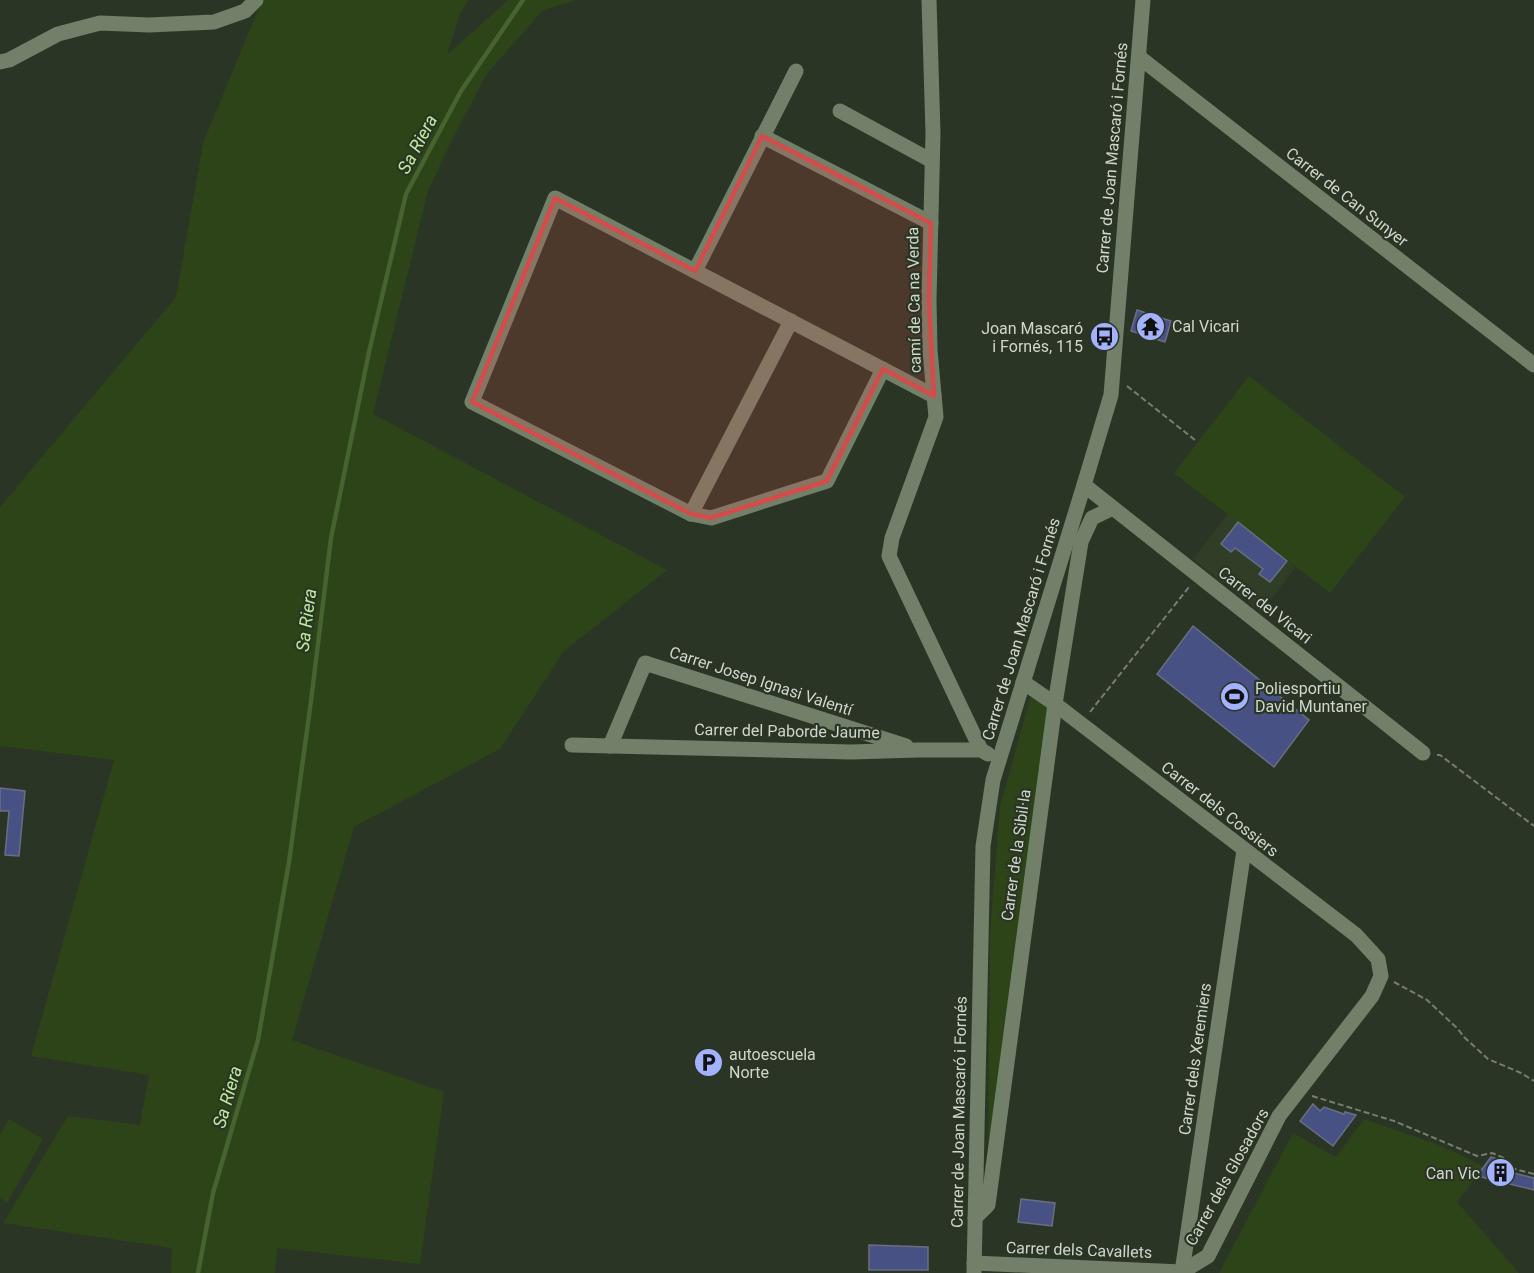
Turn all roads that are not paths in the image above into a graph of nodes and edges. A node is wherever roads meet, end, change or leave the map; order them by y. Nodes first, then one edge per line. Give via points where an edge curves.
1 (256, 0) edge
2 (929, 0) edge
3 (1143, 0) edge
4 (1139, 57) junction
5 (0, 62) edge
6 (796, 71) dead end
7 (840, 111) dead end
8 (762, 136) junction
9 (932, 161) junction
10 (931, 223) junction
11 (695, 271) junction
12 (791, 321) junction
13 (1534, 365) edge
14 (883, 369) junction
15 (934, 396) junction
16 (1084, 485) junction
17 (1113, 508) junction
18 (691, 514) junction
19 (1023, 682) junction
20 (1055, 704) junction
21 (572, 745) dead end
22 (610, 746) junction
23 (918, 750) junction
24 (981, 750) junction
25 (1423, 753) road end
26 (999, 760) junction
27 (1244, 850) junction
28 (1381, 976) joint
29 (975, 1218) junction
30 (974, 1268) edge
31 (1182, 1272) edge

1 - 5 street via 245,11 214,22 100,23 58,34
2 - 9 street, camí de Ca na Verda
3 - 4 street, Carrer de Joan Mascaró i Fornés
4 - 13 street, Carrer de Can Sunyer
4 - 16 street, Carrer de Joan Mascaró i Fornés via 1111,395
6 - 8 street
7 - 9 street
8 - 10 street
8 - 11 street
9 - 10 street, camí de Ca na Verda
10 - 15 street, camí de Ca na Verda via 928,300
11 - 12 street
11 - 18 street via 555,198 472,402
12 - 14 street
12 - 18 street
14 - 15 street
14 - 18 street via 826,482 711,518
15 - 24 street, camí de Ca na Verda via 936,417 889,556
16 - 17 street, Carrer del Vicari
16 - 19 street, Carrer de Joan Mascaró i Fornés
17 - 20 street, Carrer de la Sibil·la via 1092,518 1081,542
17 - 25 street, Carrer del Vicari
19 - 20 street, Carrer dels Cossiers
19 - 26 street, Carrer de Joan Mascaró i Fornés
20 - 27 street, Carrer dels Cossiers
20 - 29 street, Carrer de la Sibil·la via 988,1205
21 - 22 street, Carrer del Paborde Jaume
22 - 23 street, Carrer del Paborde Jaume
22 - 23 street, Carrer Josep Ignasi Valentí via 645,663
23 - 24 street, Carrer del Paborde Jaume
24 - 26 street, Carrer del Paborde Jaume
26 - 29 street, Carrer de Joan Mascaró i Fornés via 983,846
27 - 28 street, Carrer dels Cossiers via 1356,936 1378,959
27 - 31 street, Carrer dels Xeremiers
28 - 31 street, Carrer dels Glosadors via 1372,996 1279,1116 1208,1256
29 - 30 street, Carrer de Joan Mascaró i Fornés
30 - 31 street, Carrer dels Cavallets

